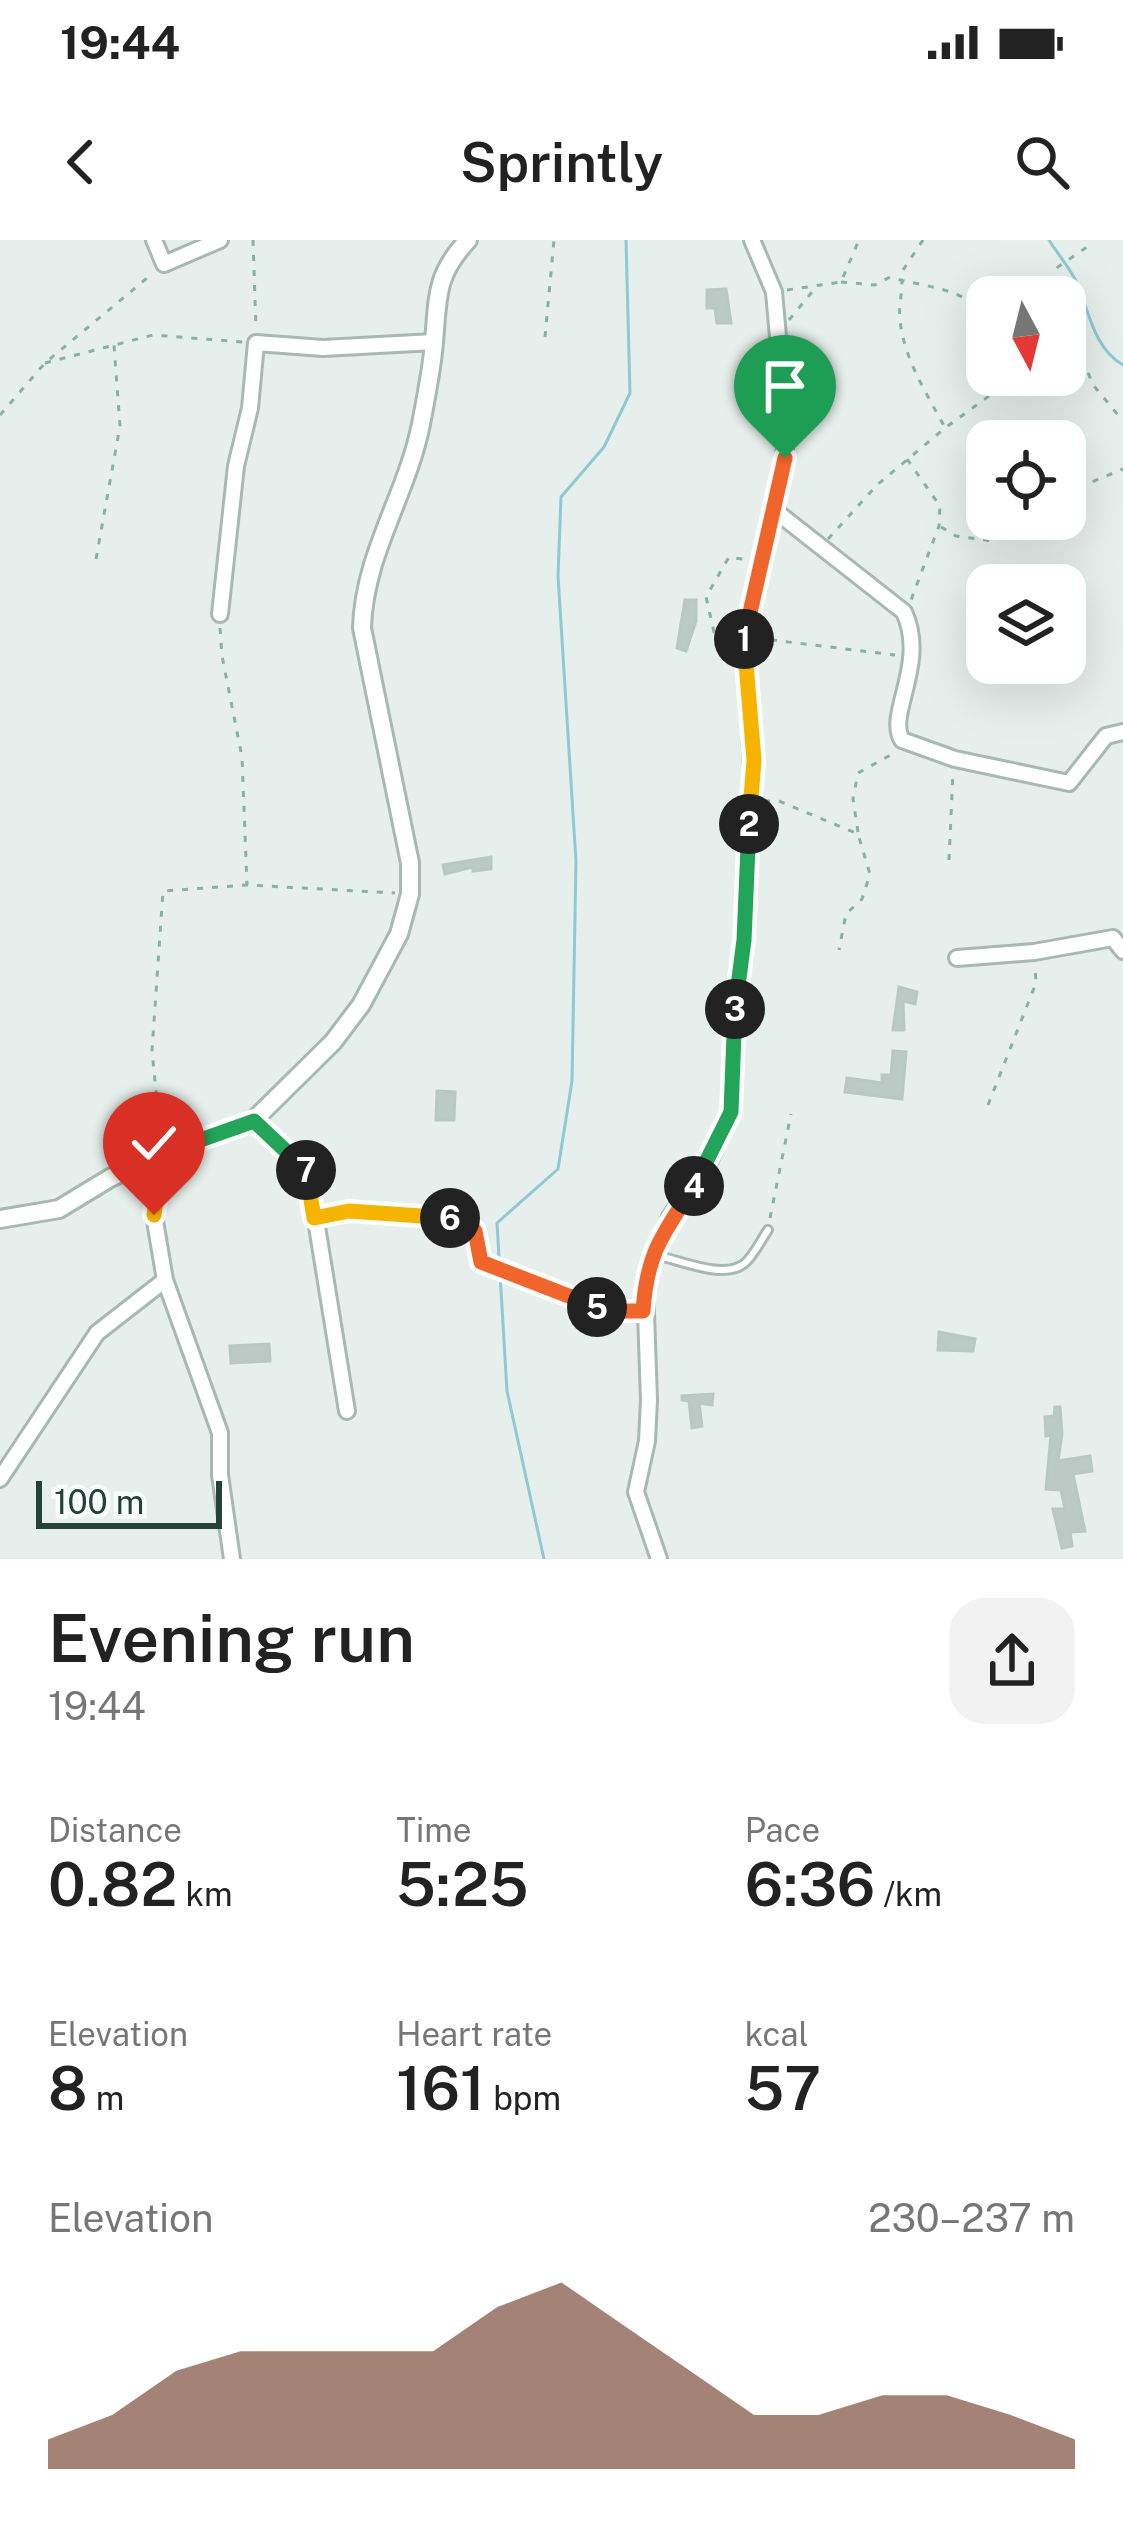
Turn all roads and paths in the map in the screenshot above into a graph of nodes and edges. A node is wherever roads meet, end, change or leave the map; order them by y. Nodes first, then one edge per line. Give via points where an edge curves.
1 (154, 240) edge
2 (220, 240) edge
3 (253, 240) edge
4 (468, 240) edge
5 (554, 240) edge
6 (752, 240) edge
7 (859, 240) edge
8 (923, 240) edge
9 (1085, 240) edge
10 (164, 264) junction
11 (1055, 276) edge
12 (902, 280) junction
13 (841, 282) junction
14 (818, 284) junction
15 (775, 292) junction
16 (966, 299) edge
17 (781, 330) junction
18 (545, 337) dead end
19 (434, 342) junction
20 (256, 343) junction
21 (114, 344) junction
22 (45, 363) junction
23 (1086, 368) edge
24 (989, 396) edge
25 (0, 415) edge
26 (1123, 421) edge
27 (945, 428) junction
28 (907, 459) junction
29 (1123, 469) edge
30 (1086, 484) edge
31 (774, 510) junction
32 (939, 526) junction
33 (966, 538) edge
34 (818, 548) junction
35 (96, 559) dead end
36 (763, 562) junction
37 (904, 612) junction
38 (220, 614) joint
39 (744, 636) junction
40 (913, 663) junction
41 (1123, 732) edge
42 (905, 742) junction
43 (955, 759) junction
44 (750, 801) junction
45 (859, 834) junction
46 (949, 860) dead end
47 (247, 885) junction
48 (410, 894) junction
49 (839, 950) dead end
50 (1123, 951) edge
51 (1034, 952) junction
52 (957, 958) dead end
53 (988, 1105) dead end
54 (791, 1114) dead end
55 (254, 1121) junction
56 (161, 1154) junction
57 (314, 1218) junction
58 (0, 1220) edge
59 (768, 1230) joint
60 (654, 1255) junction
61 (165, 1280) junction
62 (643, 1311) junction
63 (347, 1411) dead end
64 (0, 1479) edge
65 (232, 1559) edge
66 (659, 1559) edge

1 - 10 street
2 - 10 street
3 - 20 path
4 - 19 street via 436,291
5 - 18 path
6 - 15 street
7 - 13 path
8 - 12 path
9 - 11 path via 1087,247
10 - 22 path
12 - 13 path
12 - 16 path
12 - 27 path via 907,354
13 - 14 path
14 - 15 path
14 - 17 path
15 - 17 street
17 - 31 street via 787,437
19 - 20 street
19 - 48 street via 420,429 362,597
20 - 21 path via 168,333
20 - 38 street
21 - 22 path
21 - 35 path via 119,426
22 - 25 path
23 - 26 path
24 - 27 path
27 - 28 path
28 - 32 path via 940,506
28 - 34 path
29 - 30 path
31 - 34 street
31 - 36 street
32 - 33 path
32 - 37 path
34 - 37 street
36 - 39 street
36 - 39 path via 729,557 706,597 714,632
37 - 40 street
38 - 47 path via 242,757
39 - 40 path
39 - 44 street
40 - 42 street via 896,724
41 - 43 street via 1106,736 1069,783
42 - 43 street
42 - 45 path via 858,772
43 - 46 path
44 - 45 path via 779,801
44 - 60 street via 731,1112
45 - 49 path via 870,874 862,899 846,914
47 - 48 path
47 - 56 path via 164,891 152,1051
48 - 55 street via 399,934 361,1005
50 - 51 street via 1114,938
51 - 52 street
51 - 53 path via 1036,983
54 - 59 path
55 - 56 street
55 - 57 street via 308,1171
56 - 58 street via 59,1209
56 - 61 street via 154,1215
57 - 62 path via 349,1211 463,1219 475,1231 481,1262 608,1311
57 - 63 street
59 - 60 lane via 738,1268
60 - 62 street
61 - 64 street via 97,1333
61 - 65 street via 220,1433
62 - 66 street via 649,1400 636,1492

